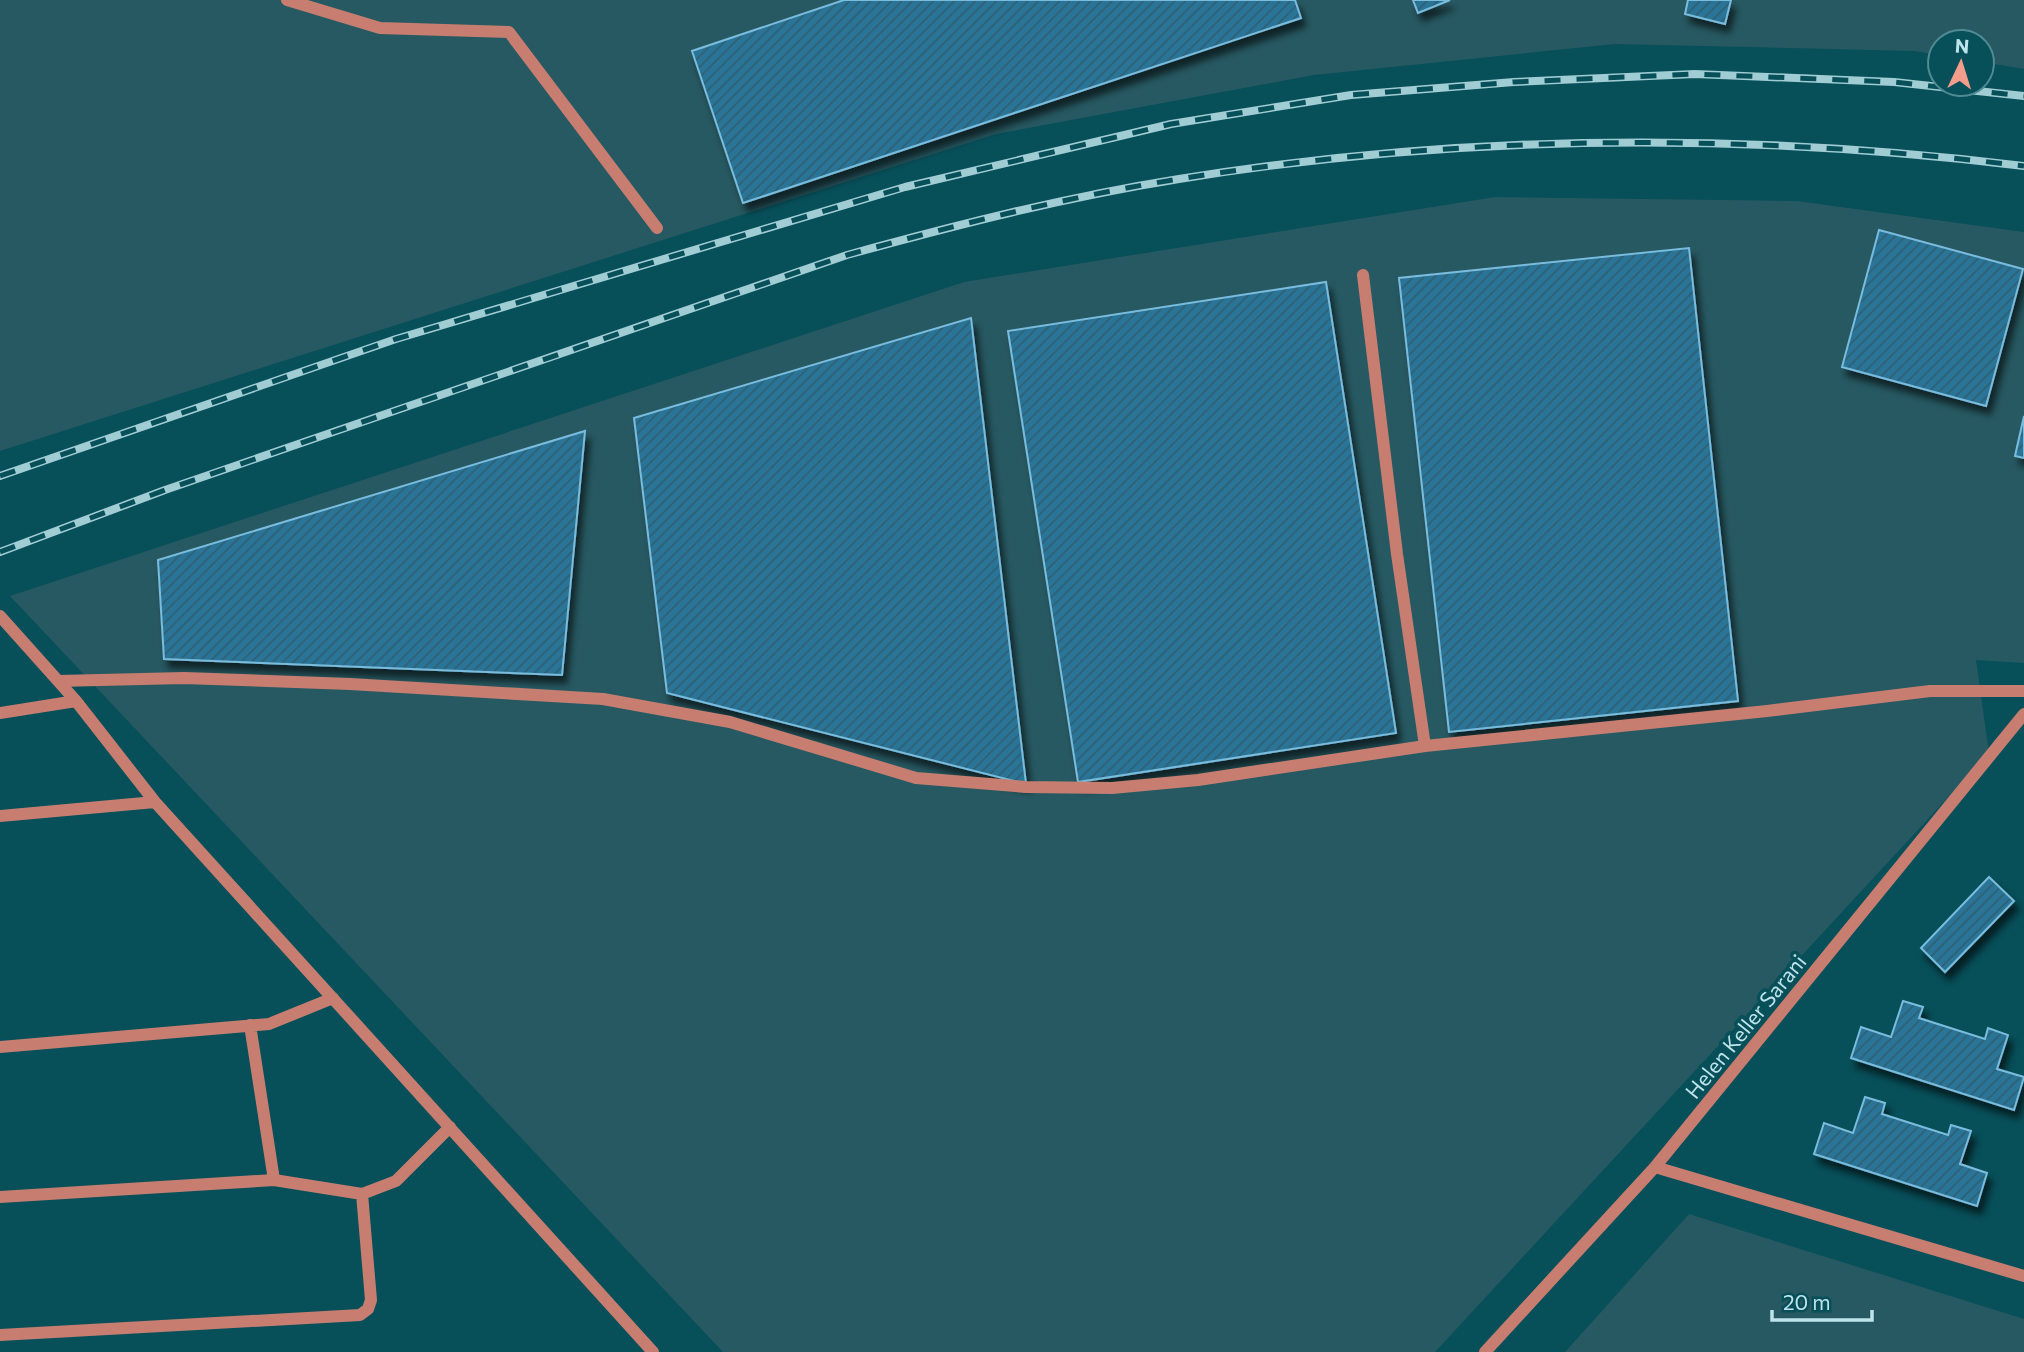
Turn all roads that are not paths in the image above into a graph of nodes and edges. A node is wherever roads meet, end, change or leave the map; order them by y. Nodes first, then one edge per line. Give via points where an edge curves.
1 (288, 0) edge
2 (657, 228) dead end
3 (1363, 275) dead end
4 (0, 616) edge
5 (58, 681) junction
6 (2024, 691) edge
7 (76, 701) junction
8 (0, 713) edge
9 (2024, 714) edge
10 (1424, 746) junction
11 (155, 802) junction
12 (0, 816) edge
13 (333, 998) junction
14 (250, 1026) junction
15 (0, 1047) edge
16 (450, 1127) junction
17 (1655, 1167) junction
18 (274, 1180) junction
19 (362, 1194) junction
20 (0, 1197) edge
21 (2024, 1276) edge
22 (0, 1335) edge
23 (653, 1352) edge
24 (1485, 1352) edge

1 - 2 street via 380,28 509,32
3 - 10 street
4 - 5 street
5 - 7 street
5 - 10 street via 351,684 603,699 730,722 916,778 1026,788 1112,788 1198,780
6 - 10 street via 1930,691
7 - 8 street
7 - 11 street
9 - 17 street, Helen Keller Sarani
11 - 12 street
11 - 13 street
13 - 14 street via 269,1024
13 - 16 street
14 - 15 street
14 - 18 street
16 - 19 street via 396,1181
16 - 23 street
17 - 21 street
17 - 24 street, Helen Keller Sarani
18 - 19 street
18 - 20 street
19 - 22 street via 371,1300 360,1315

